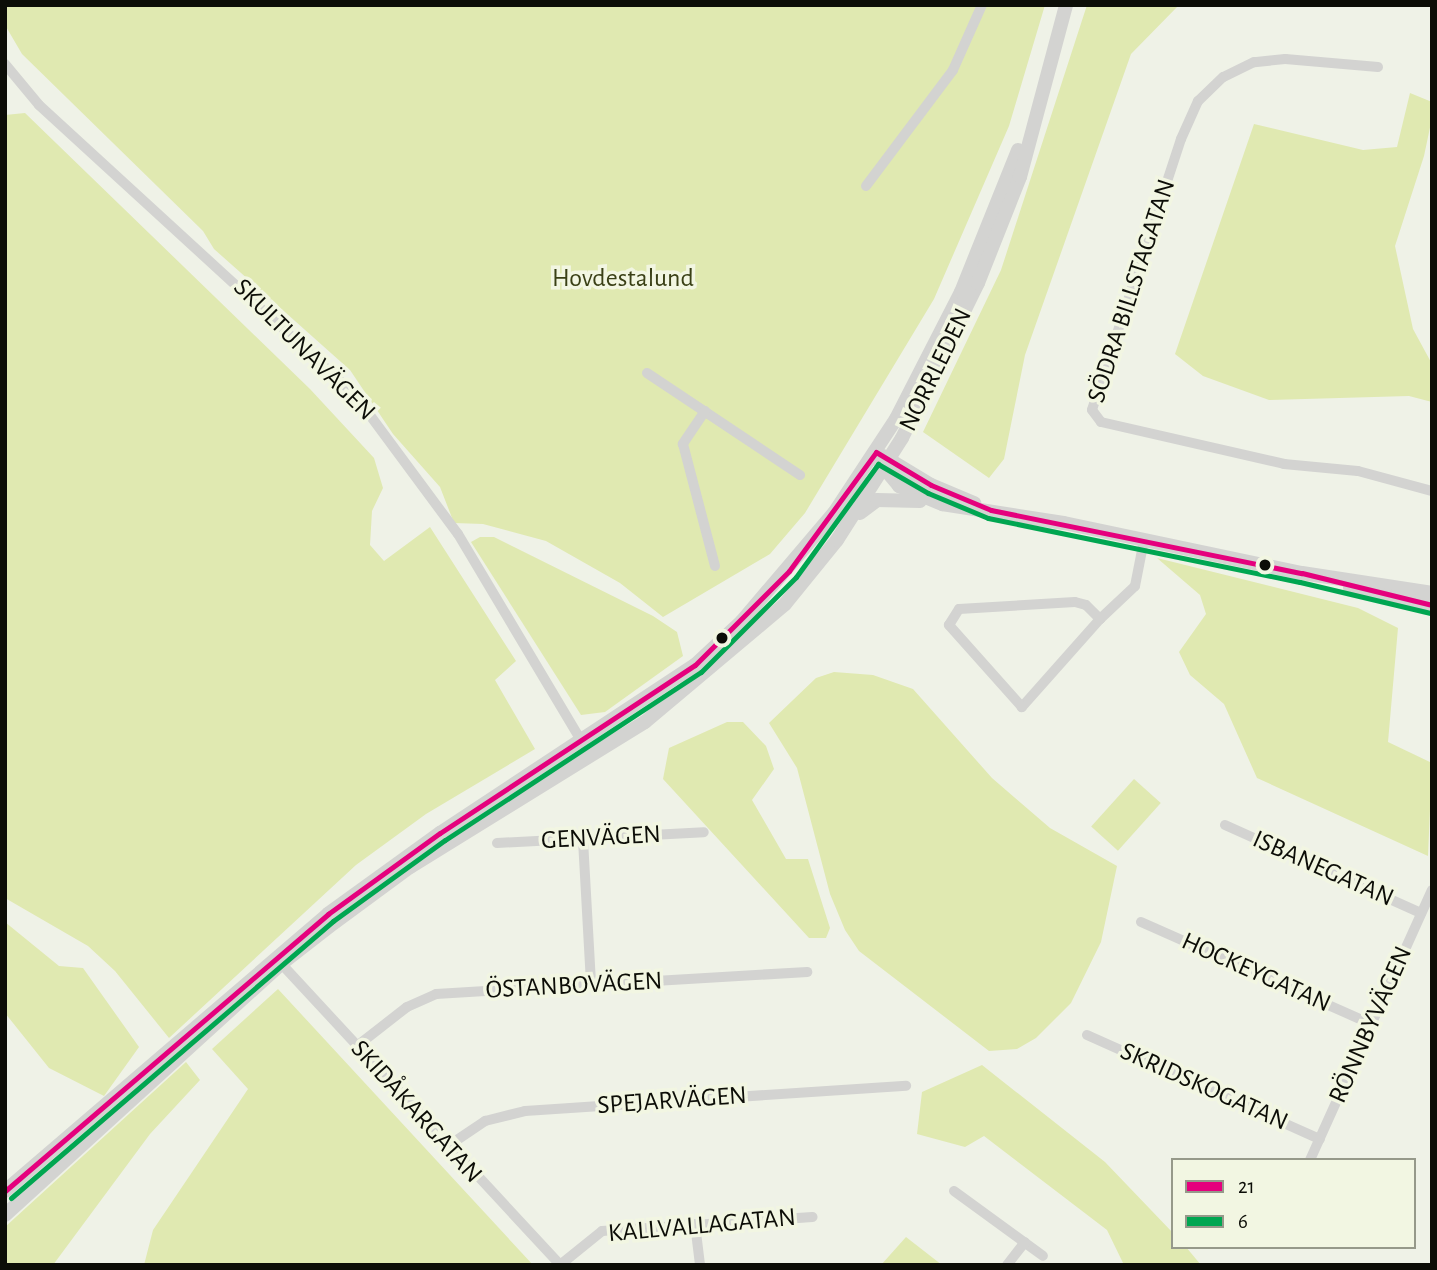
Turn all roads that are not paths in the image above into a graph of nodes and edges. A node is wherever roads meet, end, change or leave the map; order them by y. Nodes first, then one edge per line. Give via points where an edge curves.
1 (982, 5) edge
2 (1066, 5) edge
3 (1056, 43) junction
4 (5, 64) edge
5 (1378, 67) dead end
6 (866, 186) dead end
7 (647, 373) dead end
8 (705, 411) junction
9 (898, 445) junction
10 (883, 460) junction
11 (907, 470) junction
12 (800, 475) dead end
13 (1432, 491) edge
14 (942, 503) junction
15 (991, 510) junction
16 (852, 519) junction
17 (1144, 540) junction
18 (715, 566) dead end
19 (1302, 573) junction
20 (1432, 593) edge
21 (1432, 605) edge
22 (1100, 619) junction
23 (580, 741) junction
24 (590, 755) junction
25 (1225, 825) dead end
26 (704, 832) dead end
27 (583, 840) junction
28 (497, 843) dead end
29 (1432, 890) edge
30 (1421, 914) junction
31 (1141, 922) dead end
32 (278, 960) junction
33 (807, 972) dead end
34 (591, 985) junction
35 (1371, 1024) junction
36 (1087, 1035) dead end
37 (357, 1046) junction
38 (906, 1086) dead end
39 (1320, 1139) junction
40 (448, 1146) junction
41 (1311, 1158) edge
42 (5, 1191) edge
43 (954, 1191) dead end
44 (5, 1215) edge
45 (813, 1217) dead end
46 (695, 1224) junction
47 (1025, 1242) junction
48 (1043, 1256) dead end
49 (560, 1265) edge
50 (699, 1265) edge
51 (1007, 1265) edge

1 - 6 street via 953,70
2 - 3 main road, NORRLEDEN
3 - 9 main road, NORRLEDEN via 1020,177 998,234
3 - 10 main road, NORRLEDEN via 961,292
4 - 23 street, SKULTUNAVÄGEN via 39,105 355,395 452,524
5 - 13 street, SÖDRA BILLSTAGATAN via 1285,59 1254,62 1223,77 1198,101 1181,139 1091,410 1094,418 1114,425 1284,464 1358,471
7 - 8 street
8 - 12 street
8 - 18 street via 683,444
9 - 10 main road, NORRLEDEN
9 - 11 main road
10 - 11 main road
10 - 14 main road via 899,486
10 - 16 main road, NORRLEDEN
10 - 23 main road, NORRLEDEN via 742,621 695,666
11 - 15 main road
14 - 15 main road
14 - 16 main road via 877,500
15 - 17 main road
16 - 24 main road, NORRLEDEN via 785,604 751,636 676,700
17 - 19 main road
17 - 22 street via 1135,586
19 - 20 main road
19 - 21 main road
22 - 22 street via 1086,605 1075,602 959,609 949,625 1022,707
23 - 24 street, SKULTUNAVÄGEN
23 - 32 main road, NORRLEDEN via 419,848
24 - 32 main road, NORRLEDEN via 410,867
25 - 30 street, ISBANEGATAN
26 - 27 street, GENVÄGEN
27 - 28 street, GENVÄGEN
27 - 34 street
29 - 30 street, RÖNNBYVÄGEN
30 - 35 street, RÖNNBYVÄGEN
31 - 35 street, HOCKEYGATAN
32 - 37 street, SKIDÅKARGATAN
32 - 42 main road, NORRLEDEN
32 - 44 main road, NORRLEDEN
33 - 34 street, ÖSTANBOVÄGEN
34 - 37 street, ÖSTANBOVÄGEN via 436,994 407,1006
35 - 39 street, RÖNNBYVÄGEN
36 - 39 street, SKRIDSKOGATAN
37 - 40 street, SKIDÅKARGATAN
38 - 40 street, SPEJARVÄGEN via 525,1111 495,1117
39 - 41 street, RÖNNBYVÄGEN
40 - 49 street, SKIDÅKARGATAN
43 - 47 street
45 - 46 street, KALLVALLAGATAN
46 - 49 street, KALLVALLAGATAN via 602,1231
46 - 50 street
47 - 48 street
47 - 51 street

